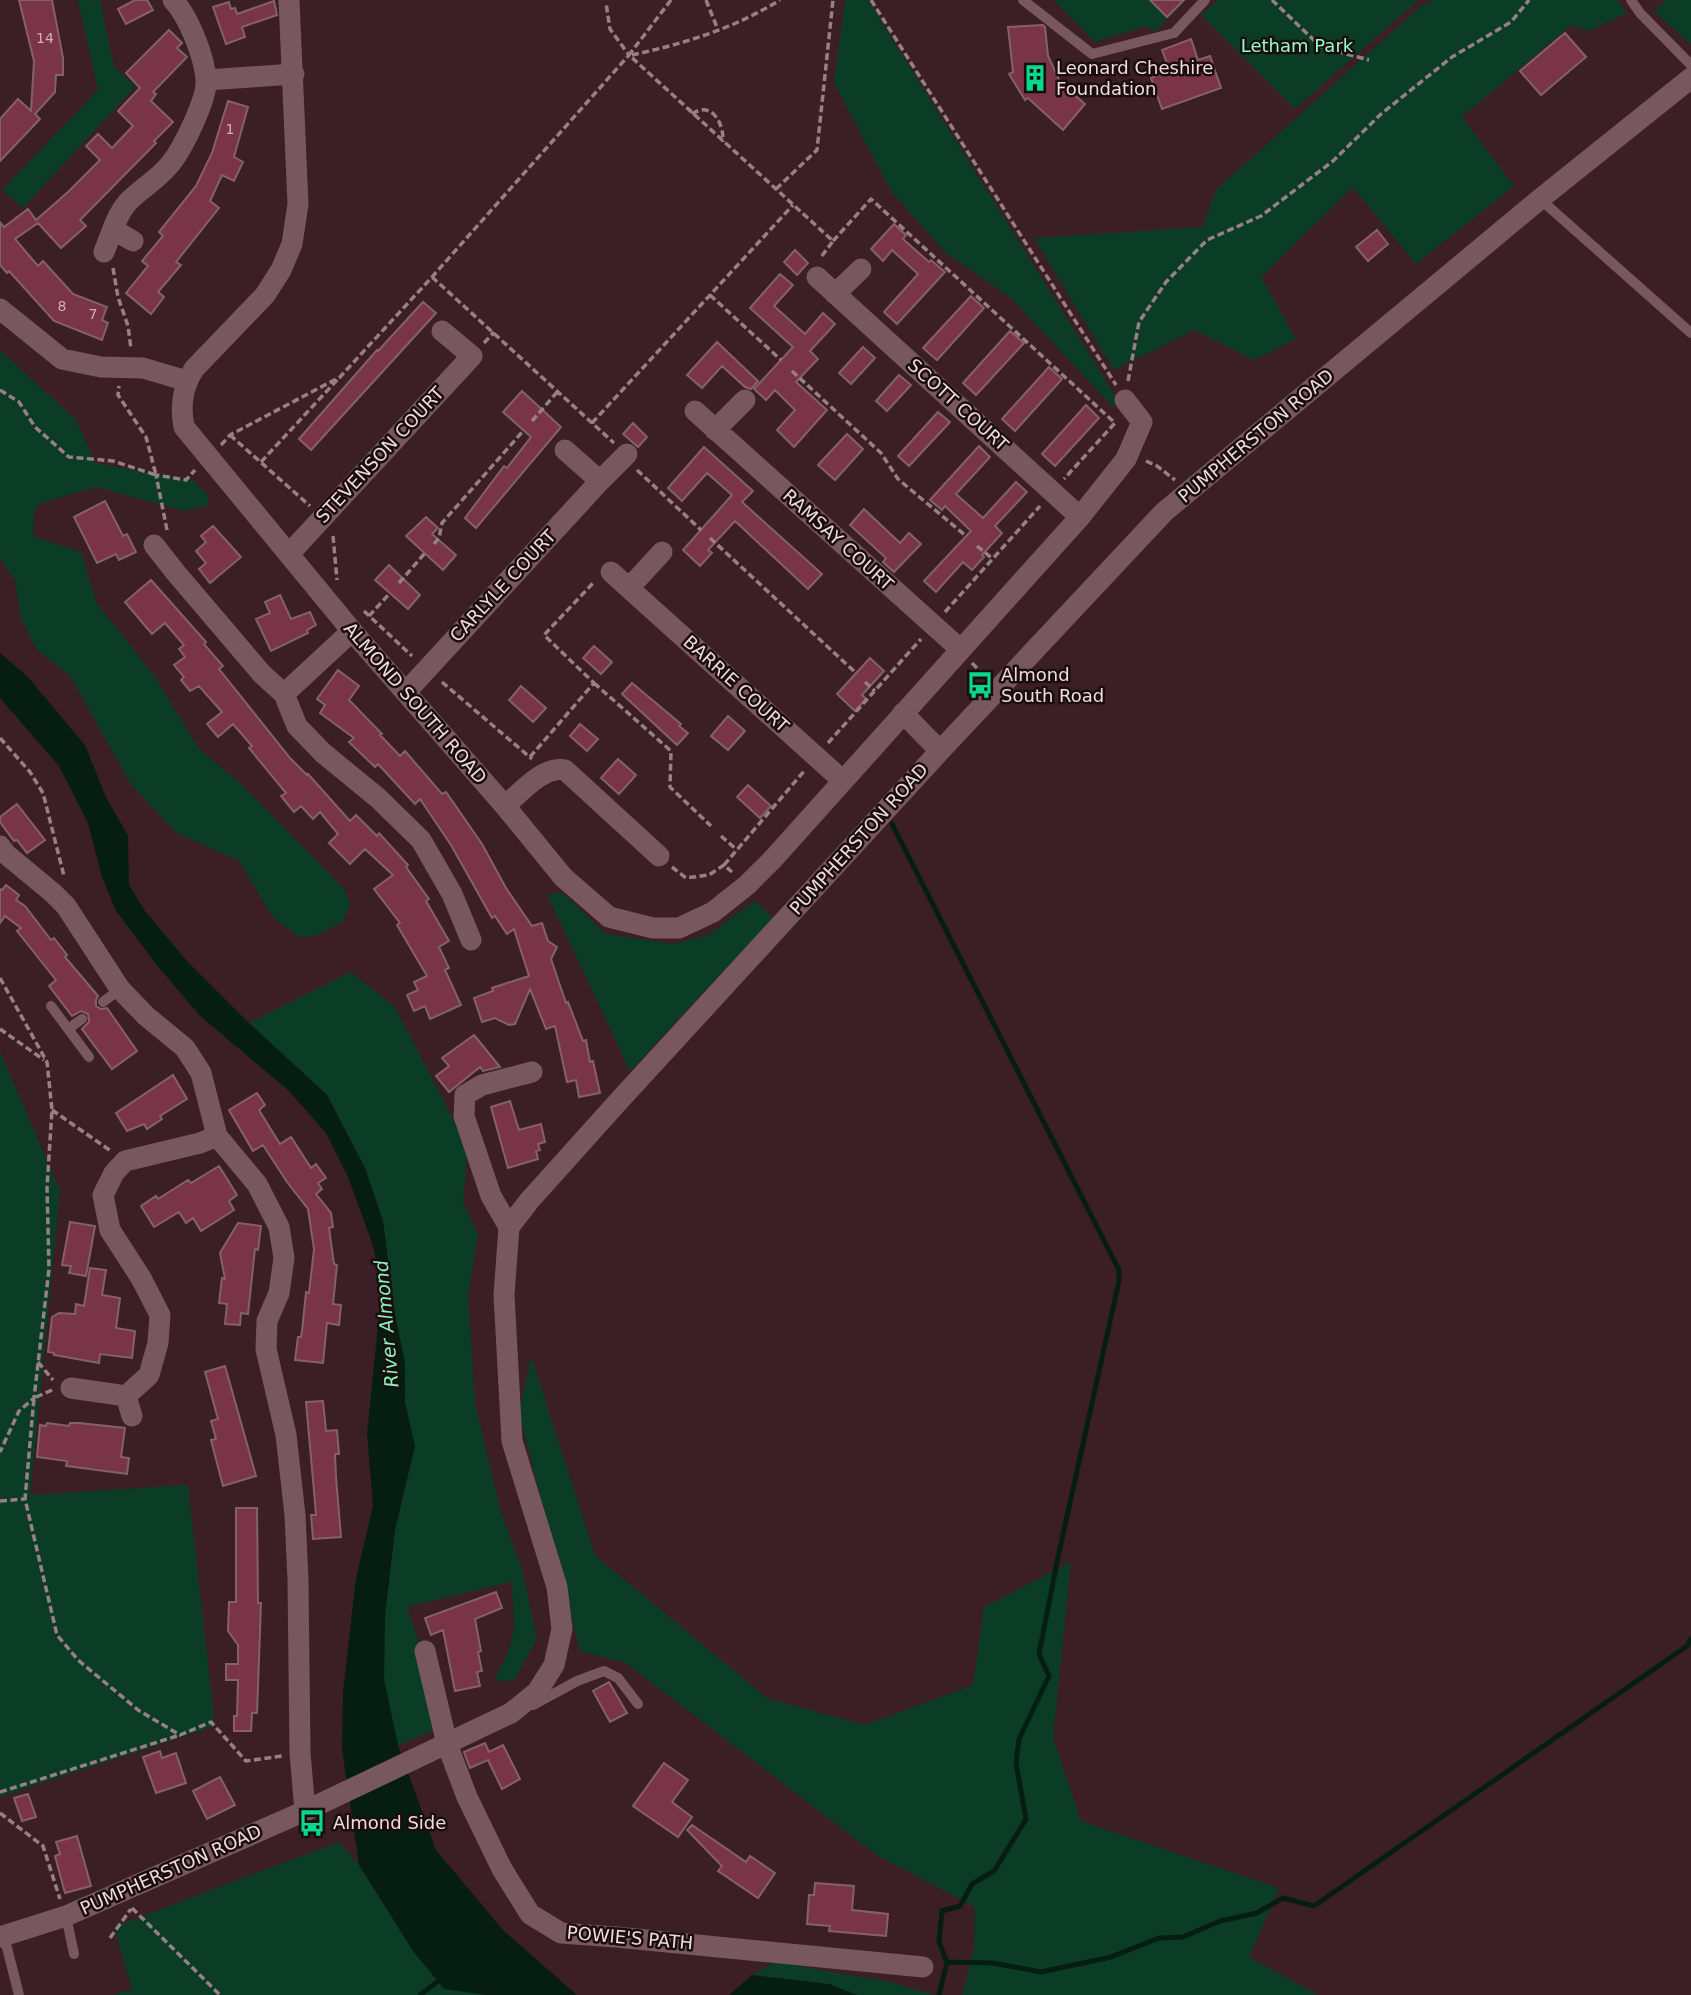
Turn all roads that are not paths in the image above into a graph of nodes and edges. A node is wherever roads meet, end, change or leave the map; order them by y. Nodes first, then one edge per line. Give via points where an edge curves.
1 (173, 0) edge
2 (289, 0) edge
3 (1023, 0) edge
4 (1205, 0) edge
5 (1631, 0) edge
6 (1691, 65) edge
7 (294, 74) junction
8 (1691, 78) edge
9 (207, 80) junction
10 (1540, 199) junction
11 (114, 230) junction
12 (132, 241) dead end
13 (104, 252) road end
14 (861, 270) dead end
15 (817, 277) road end
16 (835, 294) junction
17 (0, 309) edge
18 (442, 331) dead end
19 (1691, 333) edge
20 (187, 381) junction
21 (745, 400) dead end
22 (1125, 400) road end
23 (695, 411) dead end
24 (715, 430) junction
25 (565, 450) dead end
26 (627, 454) road end
27 (600, 481) junction
28 (1080, 517) junction
29 (161, 541) road end
30 (662, 552) dead end
31 (289, 554) junction
32 (611, 572) road end
33 (629, 589) junction
34 (352, 632) junction
35 (960, 649) junction
36 (406, 692) junction
37 (284, 694) junction
38 (903, 713) junction
39 (940, 751) junction
40 (842, 780) junction
41 (505, 806) junction
42 (0, 846) edge
43 (659, 856) dead end
44 (471, 940) dead end
45 (51, 1006) dead end
46 (82, 1019) dead end
47 (68, 1029) junction
48 (89, 1057) dead end
49 (532, 1072) dead end
50 (217, 1136) junction
51 (509, 1227) junction
52 (71, 1388) dead end
53 (425, 1651) dead end
54 (638, 1704) dead end
55 (511, 1713) junction
56 (447, 1744) junction
57 (305, 1811) junction
58 (66, 1916) junction
59 (2, 1936) edge
60 (74, 1954) dead end
61 (923, 1967) dead end
62 (19, 1995) edge

1 - 9 street via 195,37
2 - 7 street, ALMOND SOUTH ROAD
3 - 4 lane via 1091,54 1174,33
5 - 6 lane
7 - 9 street
7 - 20 street, ALMOND SOUTH ROAD via 298,204 292,244 265,295
8 - 10 street, PUMPHERSTON ROAD
9 - 11 street via 188,138 171,165 125,205
10 - 19 lane
10 - 39 street, PUMPHERSTON ROAD via 1164,512
11 - 12 street
11 - 13 street
14 - 16 street
15 - 16 street, SCOTT COURT
16 - 28 street, SCOTT COURT
17 - 20 street via 62,359 101,367 143,368
18 - 31 street, STEVENSON COURT via 483,344
20 - 31 street, ALMOND SOUTH ROAD via 181,411 184,427
21 - 24 street
22 - 28 street, ALMOND SOUTH ROAD via 1142,422 1129,453
23 - 24 street, RAMSAY COURT
24 - 35 street, RAMSAY COURT
25 - 27 street
26 - 27 street, CARLYLE COURT
27 - 36 street, CARLYLE COURT
28 - 35 street, ALMOND SOUTH ROAD
29 - 37 street via 262,674
30 - 33 street
31 - 34 street, ALMOND SOUTH ROAD
32 - 33 street, BARRIE COURT
33 - 40 street, BARRIE COURT
34 - 36 street, ALMOND SOUTH ROAD
34 - 37 street
35 - 38 street, ALMOND SOUTH ROAD
36 - 41 street, ALMOND SOUTH ROAD
37 - 44 street via 297,726 421,839
38 - 39 street
38 - 40 street, ALMOND SOUTH ROAD
39 - 51 street, PUMPHERSTON ROAD via 608,1112
40 - 41 street, ALMOND SOUTH ROAD via 747,885 713,912 679,928 653,928 609,918 563,877
41 - 43 street via 547,772 565,770 634,845
42 - 50 street via 66,906 111,996 146,1016 185,1048 201,1073
45 - 47 lane
46 - 47 lane
47 - 48 lane
49 - 51 street via 482,1085 465,1096 464,1116 491,1196
50 - 52 street via 125,1161 114,1173 103,1195 110,1230 160,1315 158,1343 149,1375 129,1406
50 - 57 street via 257,1184 279,1227 284,1258 279,1293 267,1321 266,1349 286,1435 295,1515
51 - 55 street via 504,1295 512,1441 557,1587 562,1629 554,1665 537,1692
53 - 56 street, POWIE'S PATH
54 - 55 lane via 618,1678 604,1671
55 - 56 street
56 - 57 street, PUMPHERSTON ROAD
56 - 61 street, POWIE'S PATH via 502,1869 530,1914 561,1933
57 - 58 street, PUMPHERSTON ROAD
58 - 59 street, PUMPHERSTON ROAD
58 - 60 lane
59 - 62 lane

